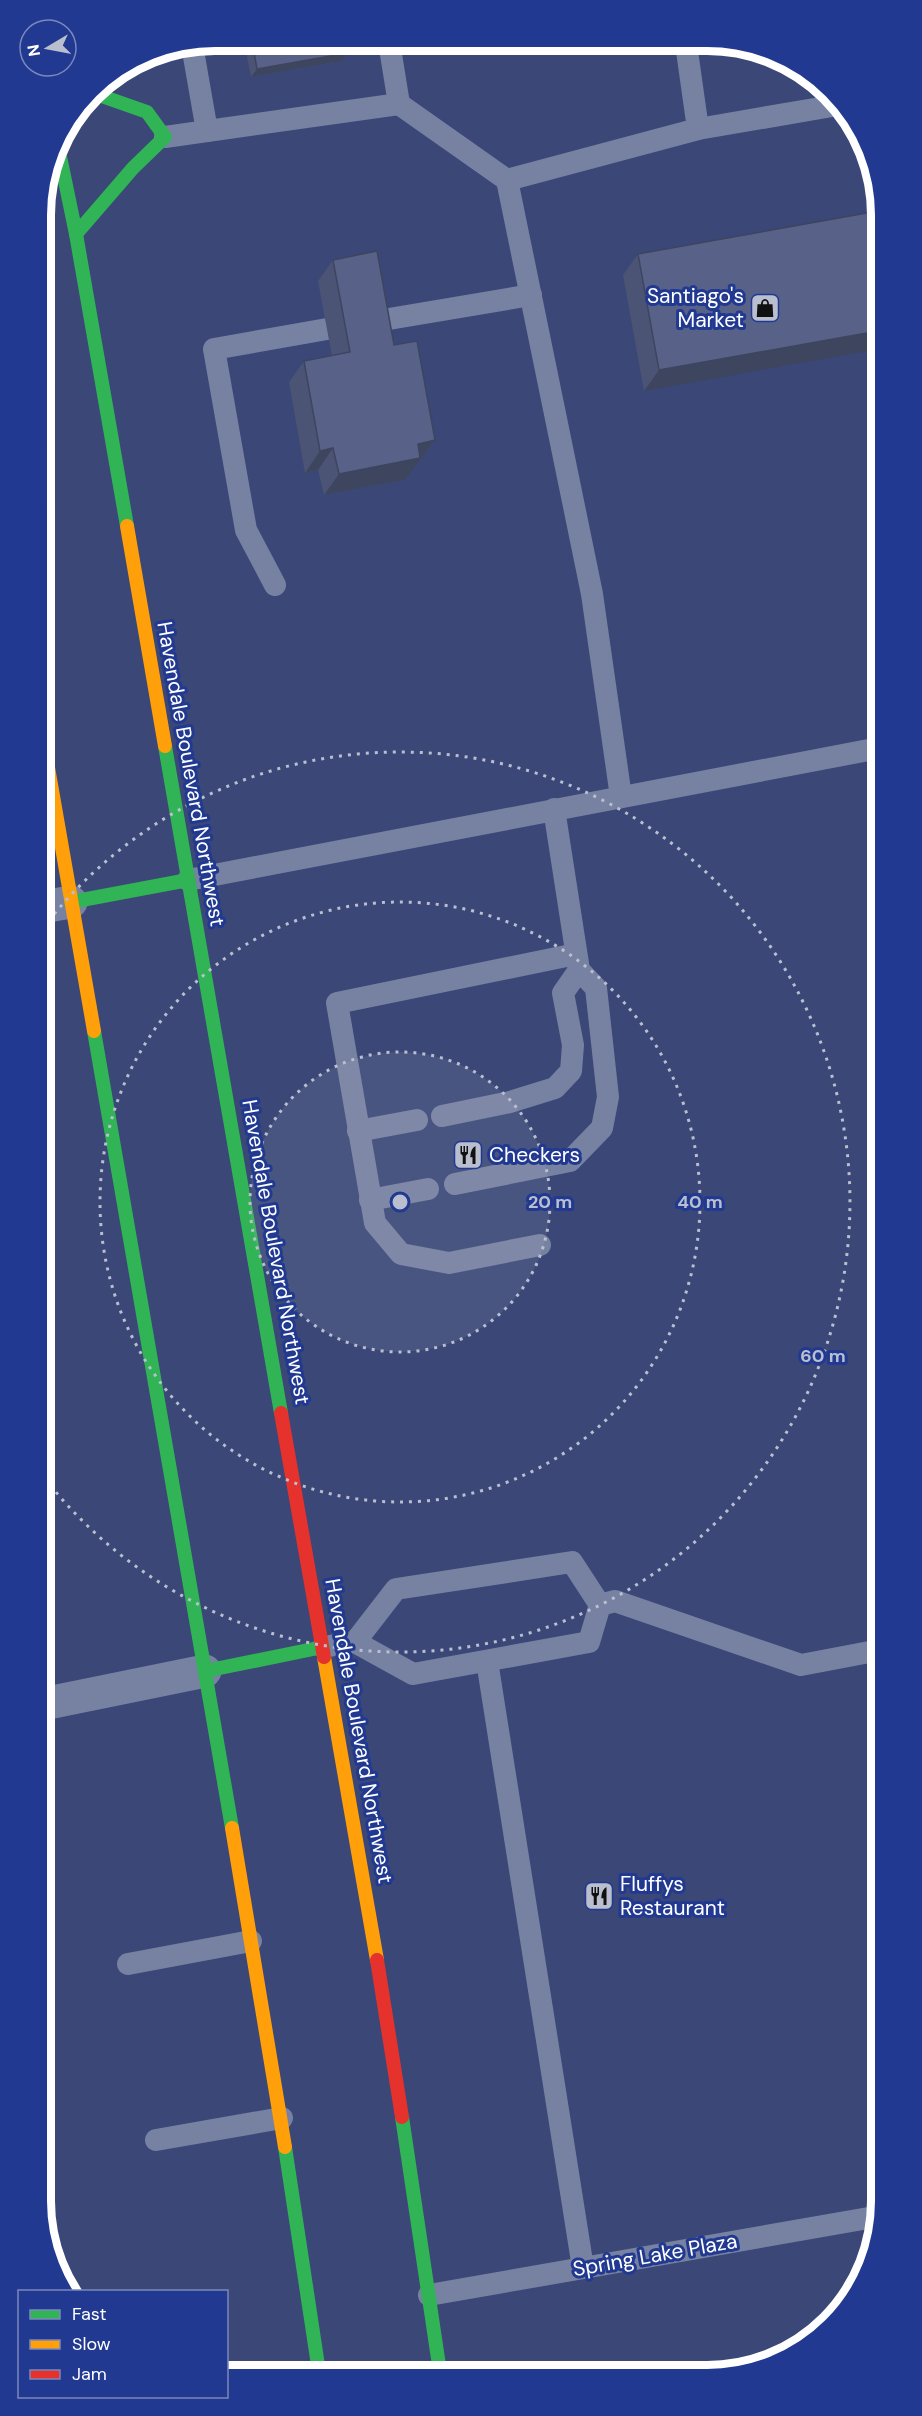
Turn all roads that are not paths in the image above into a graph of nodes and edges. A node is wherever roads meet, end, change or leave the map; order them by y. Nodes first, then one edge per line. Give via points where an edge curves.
1 (390, 51) edge
2 (687, 51) edge
3 (193, 53) edge
4 (103, 96) edge
5 (399, 104) junction
6 (830, 106) edge
7 (698, 129) junction
8 (207, 131) junction
9 (165, 137) junction
10 (61, 160) edge
11 (507, 180) junction
12 (76, 234) junction
13 (531, 295) junction
14 (371, 322) edge
15 (327, 329) dead end
16 (275, 585) dead end
17 (871, 750) edge
18 (621, 797) junction
19 (554, 809) junction
20 (51, 843) edge
21 (188, 880) junction
22 (56, 904) edge
23 (577, 962) junction
24 (442, 1116) dead end
25 (417, 1120) dead end
26 (358, 1131) junction
27 (455, 1184) dead end
28 (428, 1189) dead end
29 (370, 1200) junction
30 (540, 1245) dead end
31 (600, 1605) junction
32 (356, 1642) junction
33 (323, 1647) junction
34 (871, 1652) edge
35 (487, 1660) junction
36 (205, 1671) junction
37 (51, 1702) edge
38 (251, 1941) junction
39 (128, 1964) dead end
40 (282, 2118) junction
41 (156, 2140) dead end
42 (870, 2218) edge
43 (583, 2268) junction
44 (429, 2295) junction
45 (319, 2365) edge
46 (439, 2365) edge

1 - 5 lane
2 - 7 lane
3 - 8 lane
4 - 9 main road via 147,112
5 - 8 lane
5 - 11 lane
6 - 7 lane
7 - 11 lane
8 - 9 lane
9 - 12 main road
10 - 12 main road, Havendale Boulevard Northwest
11 - 13 lane
12 - 21 main road, Havendale Boulevard Northwest
13 - 14 lane
13 - 18 lane via 592,594
15 - 16 lane via 214,349 246,531
17 - 18 lane
18 - 19 lane
19 - 21 lane
19 - 23 lane
20 - 22 main road
21 - 22 main road
21 - 33 main road, Havendale Boulevard Northwest
22 - 36 main road
23 - 24 lane via 563,993 573,1045 571,1071 555,1088
23 - 26 lane via 337,1003
23 - 27 lane via 596,988 608,1097 602,1128 570,1161
25 - 26 lane
26 - 29 lane
28 - 29 lane
29 - 30 lane via 375,1223 401,1254 449,1263
31 - 32 lane via 572,1562 396,1589
31 - 34 lane via 615,1600 801,1665
31 - 35 lane via 589,1642
32 - 33 lane
32 - 35 lane via 412,1674
33 - 36 main road
33 - 44 main road, Havendale Boulevard Northwest via 388,2024
35 - 43 lane
36 - 37 street
36 - 38 main road
38 - 39 lane
38 - 40 main road
40 - 41 lane
40 - 45 main road
42 - 43 lane, Spring Lake Plaza
43 - 44 lane, Spring Lake Plaza
44 - 46 main road, Havendale Boulevard Northwest

